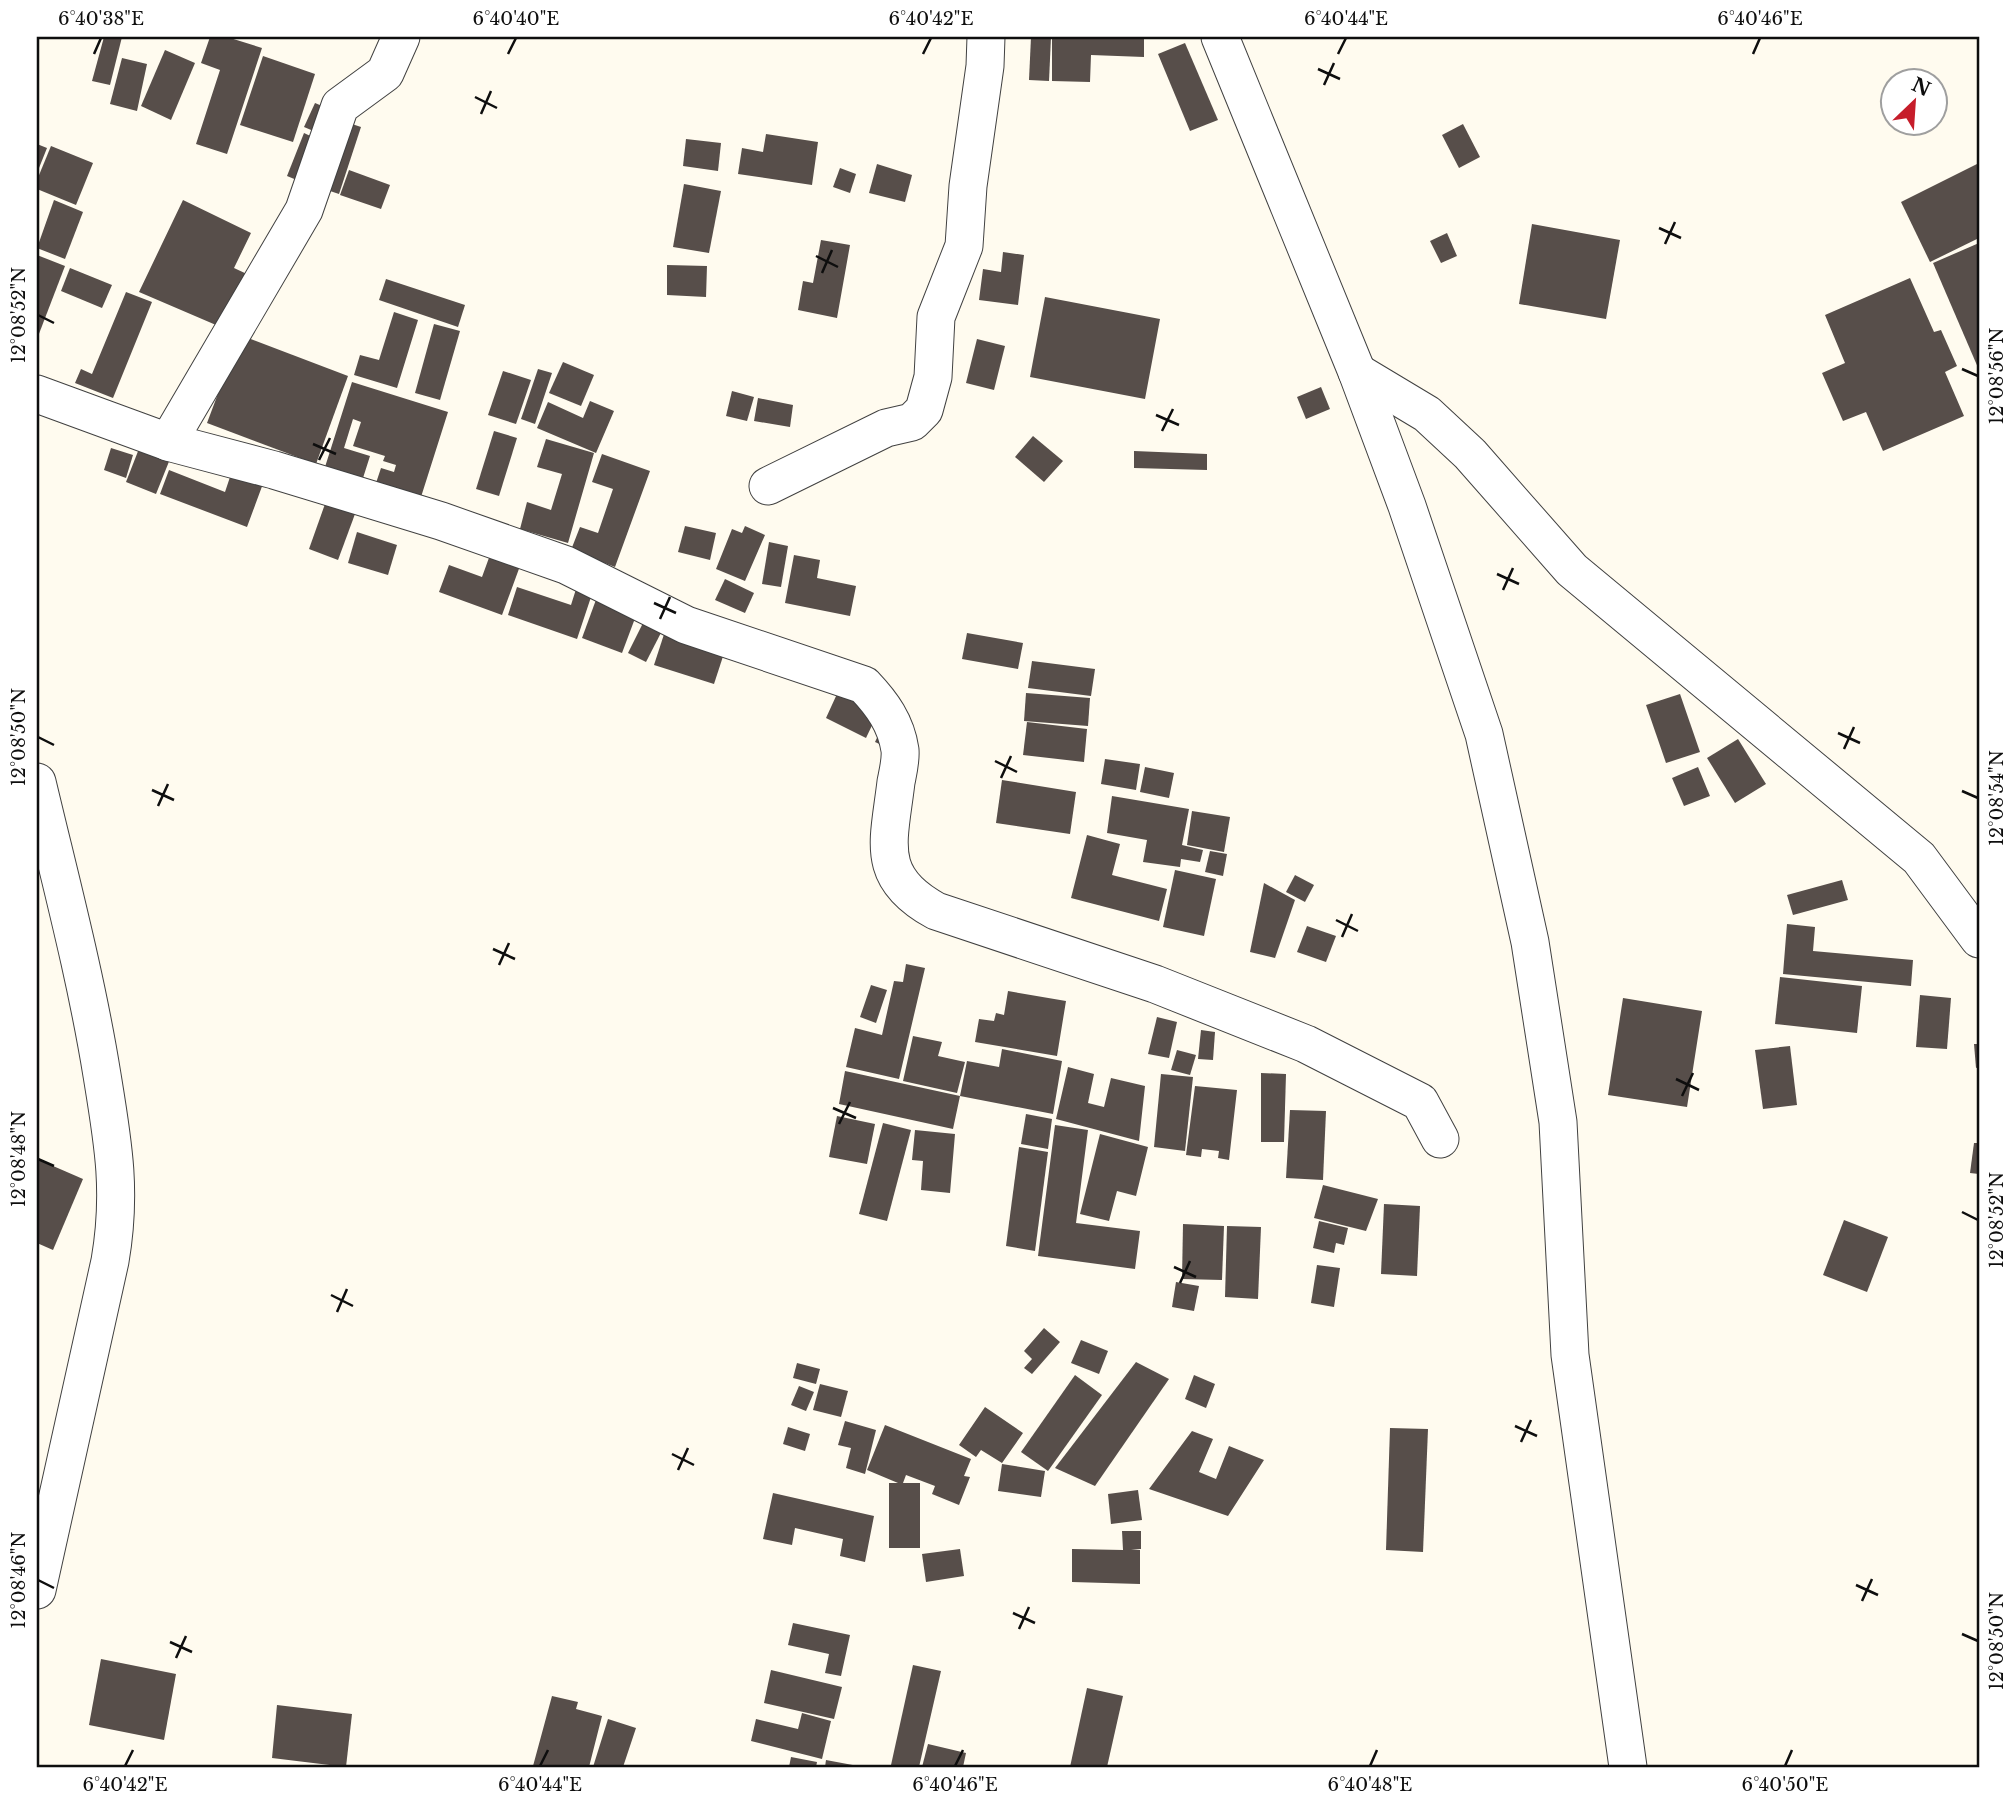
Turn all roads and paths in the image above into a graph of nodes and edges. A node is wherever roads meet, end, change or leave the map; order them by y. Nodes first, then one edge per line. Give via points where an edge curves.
1 (401, 37) edge
2 (986, 37) edge
3 (1220, 37) edge
4 (1357, 372) junction
5 (37, 394) edge
6 (168, 442) junction
7 (768, 486) dead end
8 (37, 782) edge
9 (1979, 939) edge
10 (1440, 1139) dead end
11 (37, 1590) edge
12 (1628, 1767) edge

1 - 6 street via 385,73 340,106 304,210
2 - 7 street via 964,246 936,317 933,377 924,410 912,422 886,428
3 - 4 street
4 - 9 street via 1427,414 1470,454 1572,570 1919,858
4 - 12 street via 1484,734 1530,942 1558,1122 1570,1355
5 - 6 street
6 - 10 street via 441,521 566,565 685,625 864,685 884,707 895,730 900,752 887,854 893,874 918,901 1155,984 1306,1045 1420,1102
8 - 11 street via 92,1011 117,1168 110,1261

